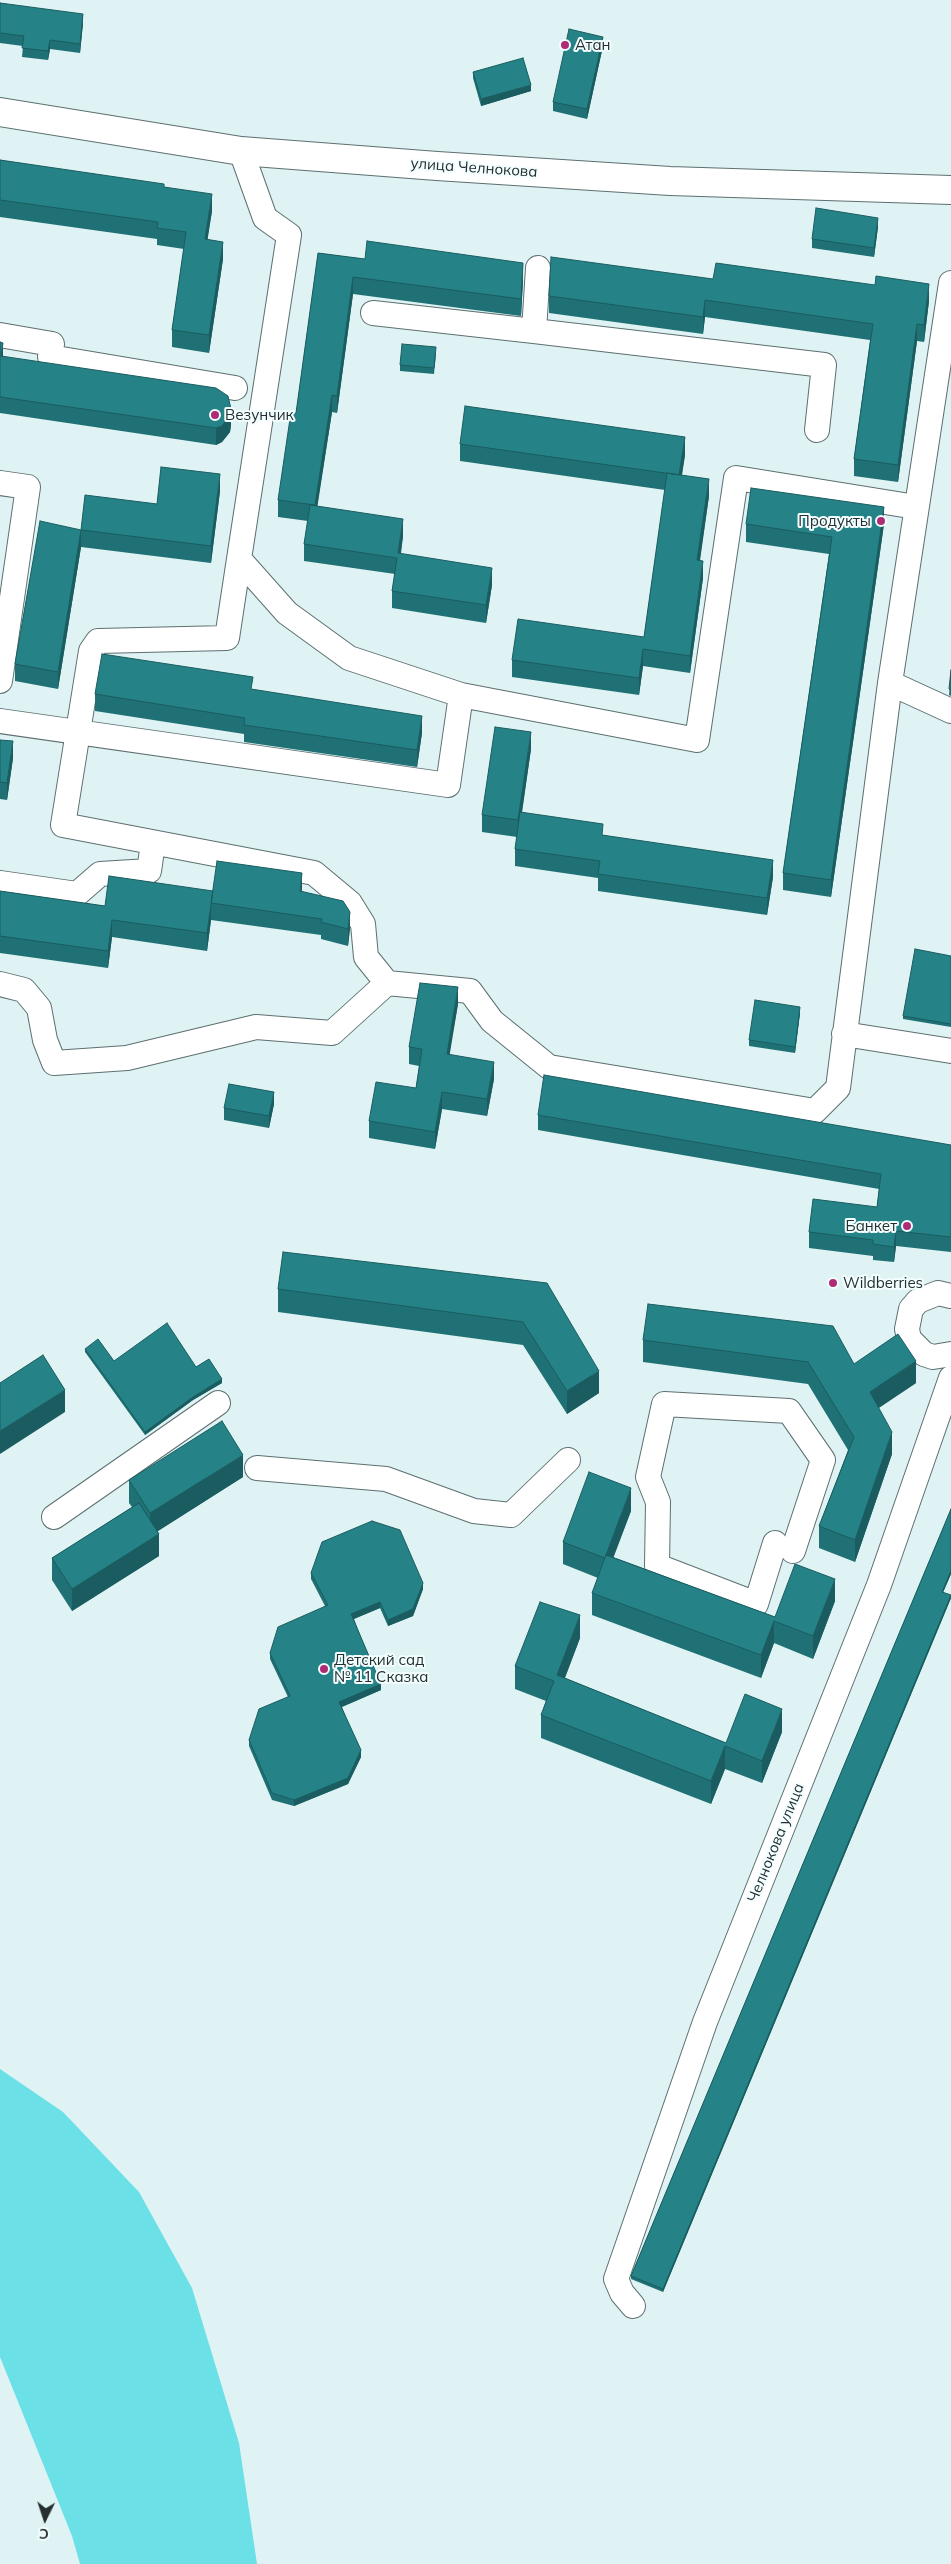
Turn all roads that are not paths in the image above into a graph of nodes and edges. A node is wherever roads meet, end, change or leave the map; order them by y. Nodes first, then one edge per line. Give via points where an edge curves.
1 (0, 112) edge
2 (241, 150) junction
3 (951, 190) edge
4 (538, 268) dead end
5 (951, 283) edge
6 (374, 313) dead end
7 (534, 331) junction
8 (0, 335) edge
9 (235, 388) dead end
10 (817, 430) dead end
11 (0, 483) edge
12 (916, 507) junction
13 (239, 559) junction
14 (0, 681) edge
15 (890, 683) junction
16 (460, 695) junction
17 (951, 711) edge
18 (0, 721) edge
19 (77, 732) junction
20 (153, 843) junction
21 (0, 883) edge
22 (387, 983) junction
23 (0, 984) edge
24 (844, 1034) junction
25 (951, 1051) edge
26 (951, 1296) edge
27 (951, 1354) edge
28 (951, 1378) edge
29 (218, 1403) dead end
30 (568, 1460) dead end
31 (257, 1468) dead end
32 (54, 1517) dead end
33 (784, 1547) joint
34 (633, 2306) dead end

1 - 2 main road, улица Челнокова
2 - 3 main road, улица Челнокова via 670,181
2 - 13 street via 265,218 290,235
4 - 7 street
5 - 12 street
6 - 7 street
7 - 10 street via 824,365
8 - 9 street via 52,344 50,357
11 - 14 street via 28,486
12 - 15 street
12 - 16 street via 736,478 698,740
13 - 16 street via 286,613 349,658
13 - 19 street via 227,638 98,641 87,664
15 - 17 street
15 - 24 street
16 - 19 street via 448,785
18 - 19 street
19 - 20 street via 63,825
20 - 21 street via 149,871 100,874 77,894
20 - 22 street via 314,873 350,903 363,924 366,957
22 - 23 street via 332,1033 256,1027 127,1058 54,1063 44,1040 38,1008 24,990
22 - 24 street via 470,991 492,1021 549,1067 815,1111 838,1088
24 - 25 street
26 - 27 street via 938,1293 918,1300 909,1314 906,1329 909,1339 924,1354 934,1357
28 - 34 street, Челнокова улица via 879,1585 705,2022 616,2279
29 - 32 street
30 - 31 street via 511,1515 474,1511 386,1479
33 - 33 street via 823,1460 789,1411 664,1404 648,1477 658,1502 657,1566 756,1604

